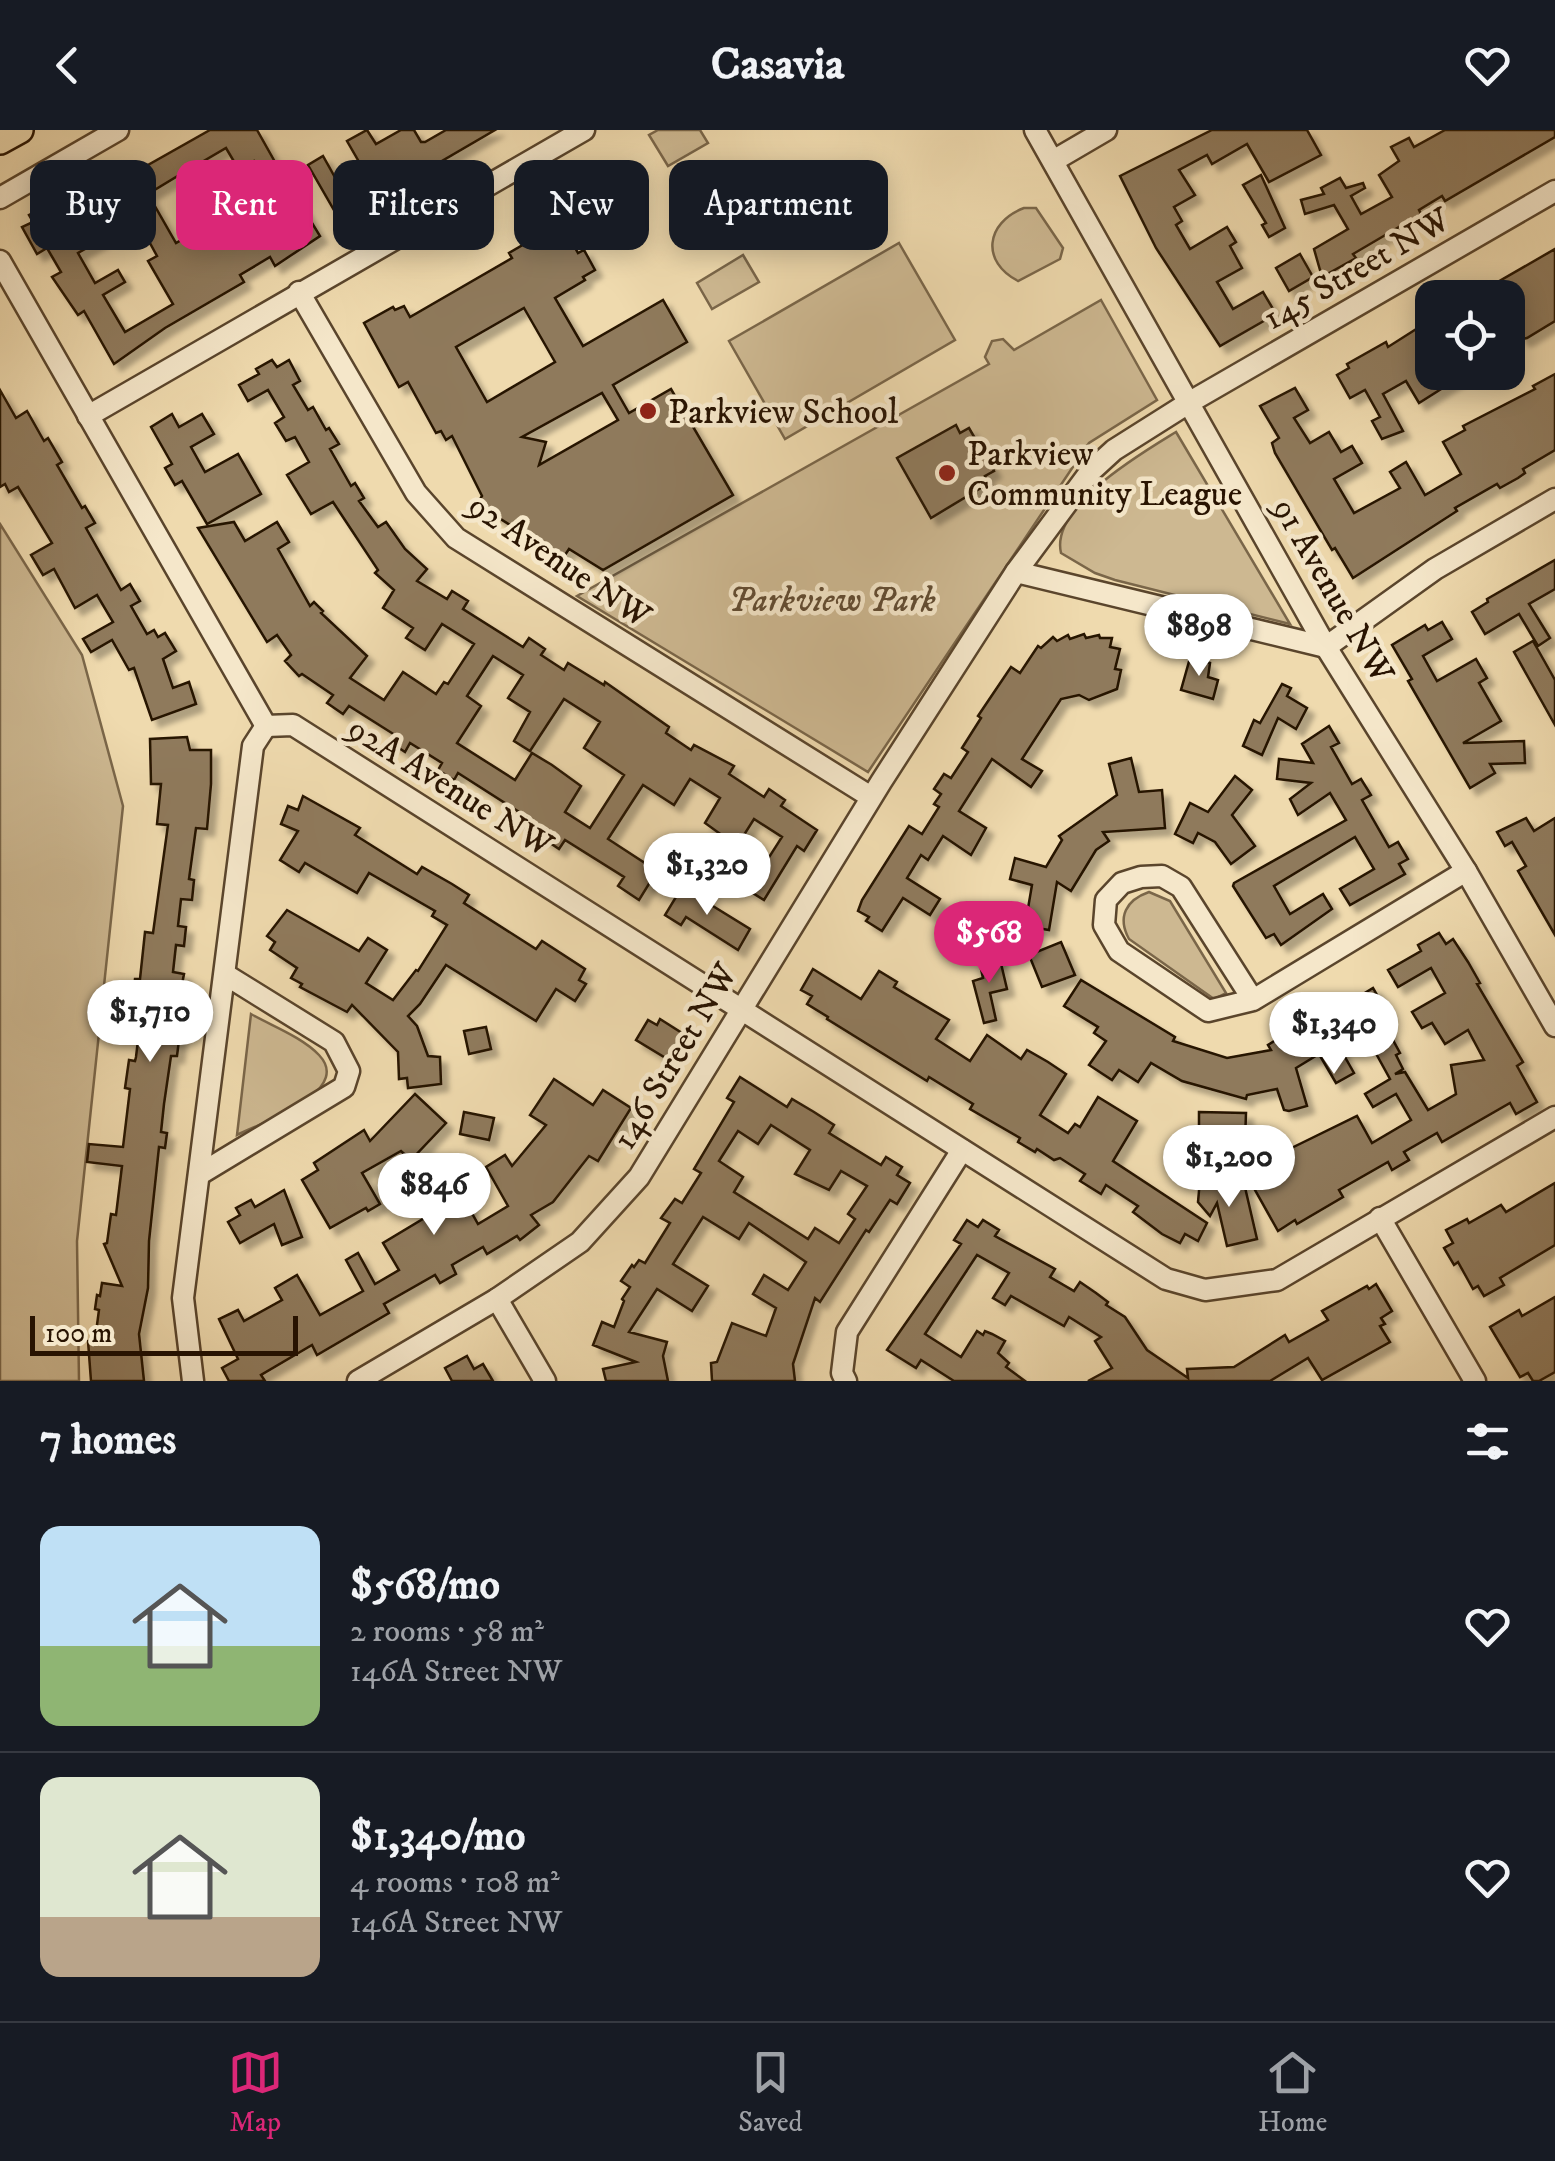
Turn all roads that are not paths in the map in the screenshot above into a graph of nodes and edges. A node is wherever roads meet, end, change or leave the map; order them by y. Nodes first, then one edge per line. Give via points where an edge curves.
1 (20, 130) edge
2 (118, 130) edge
3 (584, 130) edge
4 (1035, 130) edge
5 (1106, 130) edge
6 (0, 141) edge
7 (1053, 160) junction
8 (1555, 191) edge
9 (0, 198) edge
10 (0, 262) edge
11 (300, 292) junction
12 (1190, 402) junction
13 (88, 416) junction
14 (1555, 499) edge
15 (1016, 572) junction
16 (1326, 647) junction
17 (266, 726) junction
18 (871, 797) junction
19 (1466, 871) junction
20 (226, 974) junction
21 (1253, 1000) junction
22 (742, 1010) junction
23 (1555, 1026) edge
24 (1555, 1117) edge
25 (962, 1150) junction
26 (200, 1174) junction
27 (1380, 1218) junction
28 (497, 1299) junction
29 (848, 1378) edge
30 (193, 1381) edge
31 (358, 1381) edge
32 (545, 1381) edge
33 (1474, 1381) edge

1 - 6 main road
2 - 9 street
3 - 11 street
4 - 7 street, 91 Avenue NW
5 - 7 street
7 - 12 street, 91 Avenue NW
8 - 12 street, 145 Street NW
10 - 13 street
11 - 13 street
11 - 18 street, 92 Avenue NW via 416,494 456,538
12 - 15 street, 146 Street NW via 1090,472
12 - 16 street, 91 Avenue NW
13 - 17 street
14 - 16 street via 1434,569
15 - 16 street
15 - 18 street, 146 Street NW
16 - 19 street, 91 Avenue NW
17 - 20 street via 253,746
17 - 22 street, 92A Avenue NW via 293,724
18 - 22 street, 146 Street NW
19 - 21 street
19 - 23 street, 91 Avenue NW
20 - 26 street
20 - 26 street via 334,1042 349,1071 344,1087
21 - 21 street via 1182,888 1162,876 1141,877 1122,883 1106,900 1104,925 1119,951 1208,1011
22 - 25 street, 92A Avenue NW
22 - 28 street, 146 Street NW via 639,1177 580,1242
24 - 27 street
25 - 27 street, 92A Avenue NW via 1166,1279 1205,1290 1277,1280
25 - 29 street via 847,1332
26 - 30 street via 184,1298
27 - 33 street
28 - 31 street, 146 Street NW
28 - 32 street

